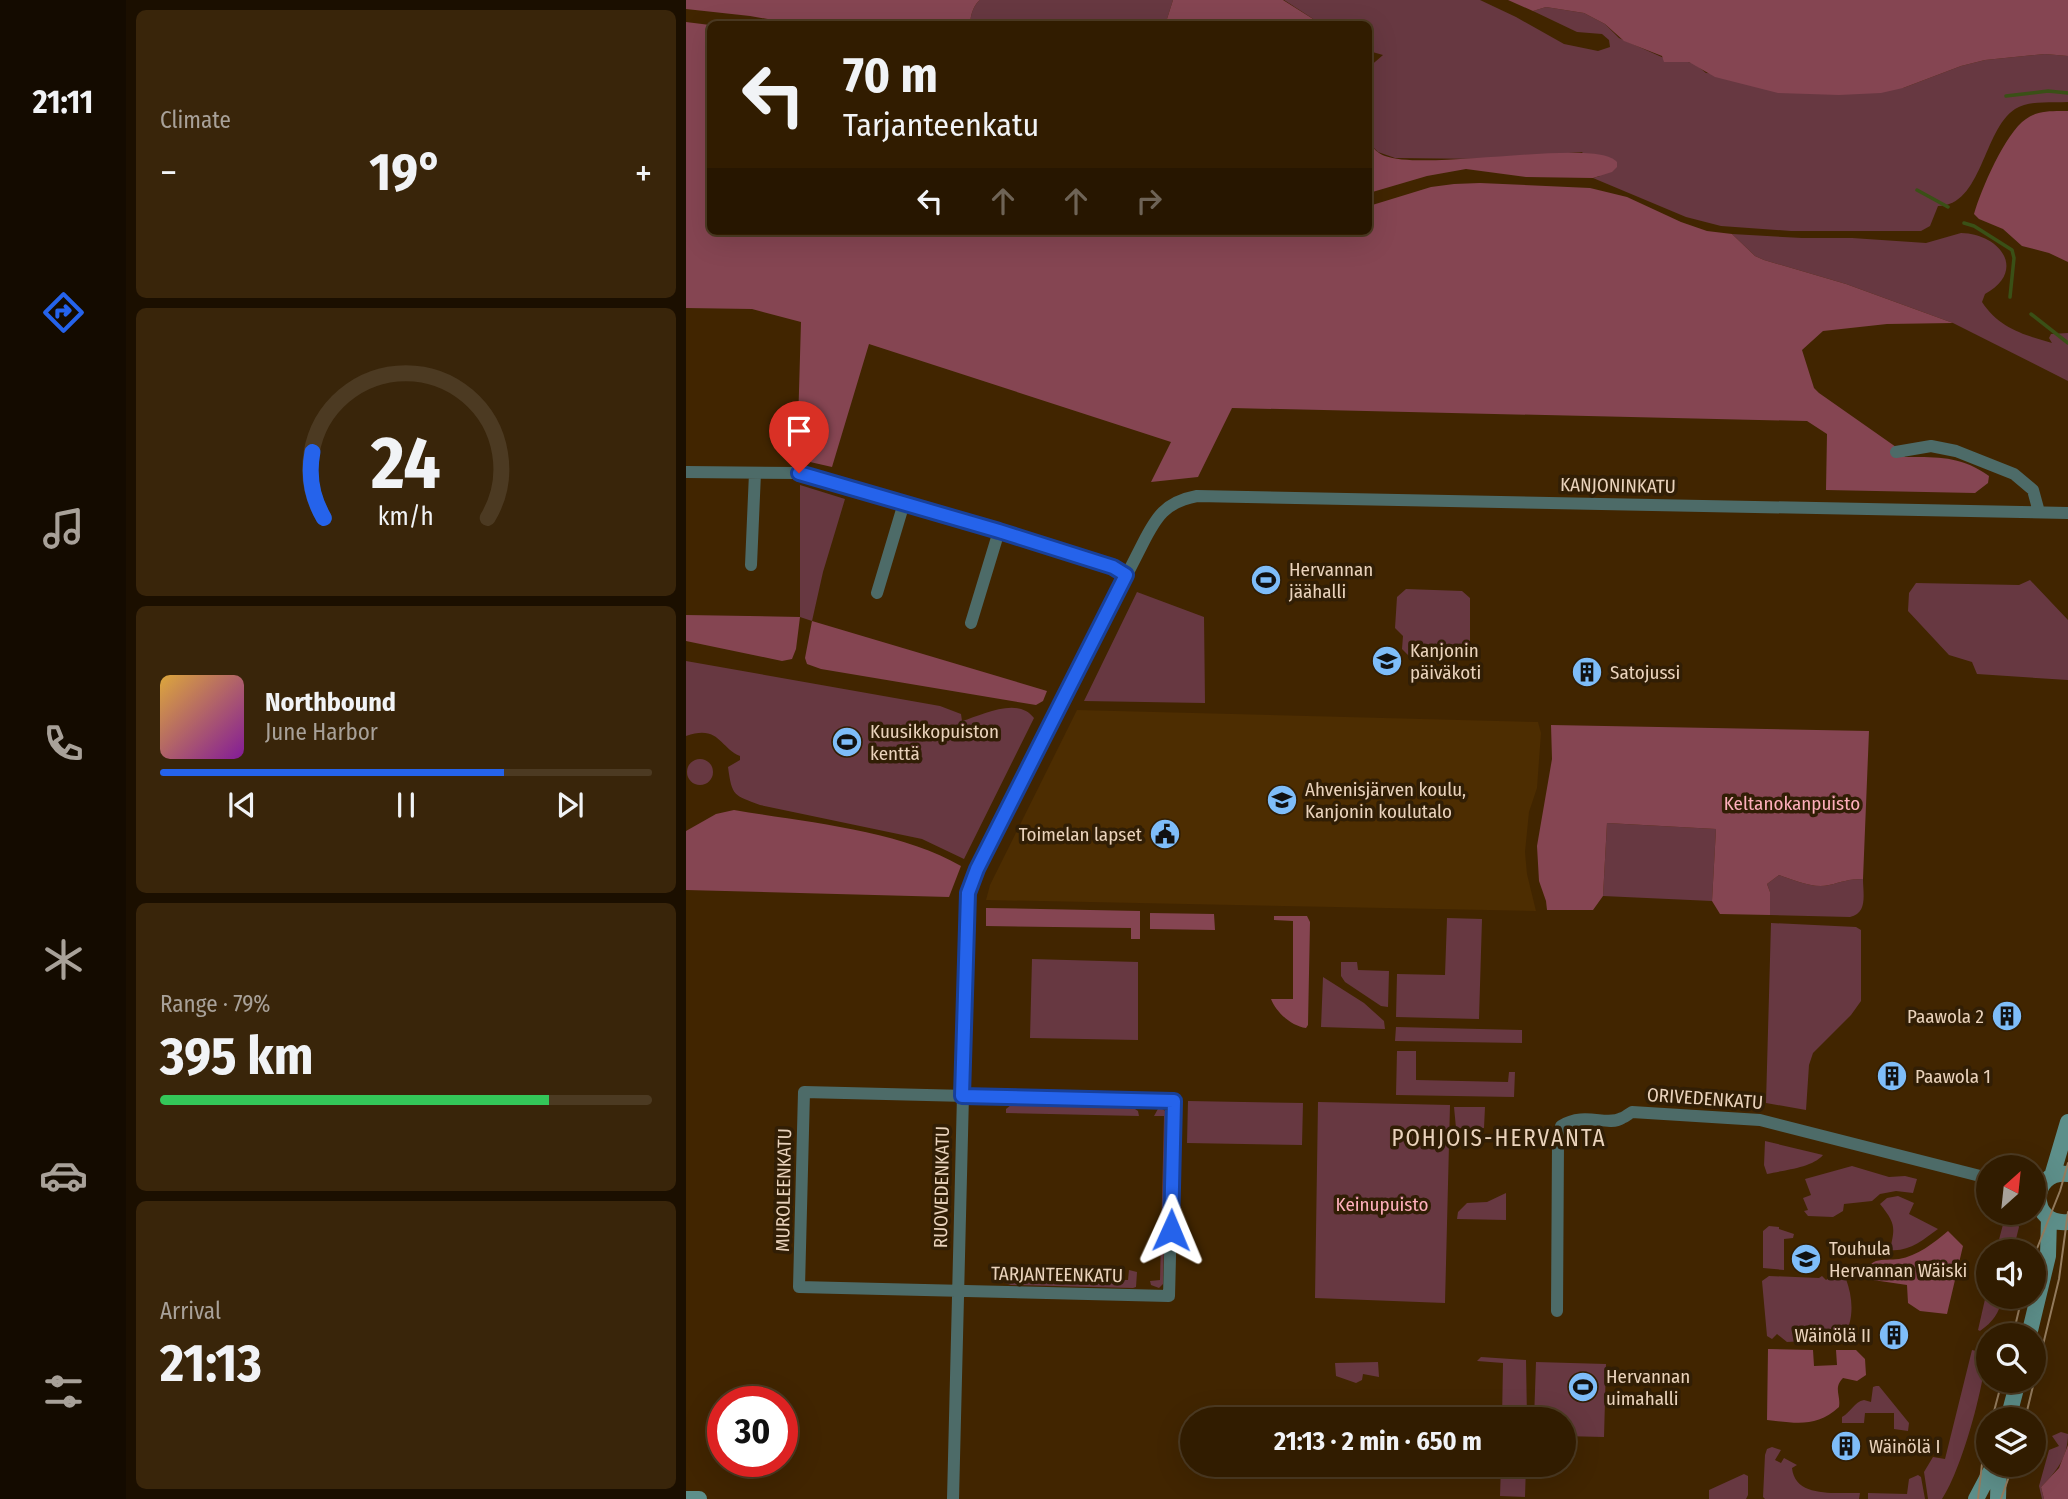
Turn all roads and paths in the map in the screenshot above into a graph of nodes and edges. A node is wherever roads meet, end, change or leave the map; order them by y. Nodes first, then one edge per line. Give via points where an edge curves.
1 (1896, 452) dead end
2 (686, 472) edge
3 (754, 473) junction
4 (904, 503) junction
5 (1169, 506) joint
6 (2039, 512) junction
7 (2068, 513) edge
8 (999, 531) junction
9 (751, 565) dead end
10 (1126, 575) junction
11 (877, 593) dead end
12 (971, 623) dead end
13 (962, 1096) junction
14 (2068, 1122) edge
15 (1976, 1175) edge
16 (2060, 1175) edge
17 (2046, 1211) edge
18 (2061, 1221) edge
19 (958, 1291) junction
20 (1557, 1311) dead end
21 (2032, 1323) edge
22 (1988, 1477) edge
23 (1999, 1477) edge
24 (686, 1499) edge
25 (699, 1499) edge
26 (953, 1499) edge
27 (1976, 1499) edge
28 (1998, 1499) edge

1 - 6 street via 1931,446 2014,474 2034,490
2 - 3 street
3 - 4 street via 799,473
3 - 9 street
4 - 8 street
4 - 11 street
5 - 6 street, KANJONINKATU via 1197,496
5 - 10 street, RUOVEDENKATU via 1154,520
6 - 7 street, KANJONINKATU
8 - 10 street
8 - 12 street
10 - 13 street, RUOVEDENKATU via 968,893
13 - 19 street, RUOVEDENKATU
13 - 19 street, MUROLEENKATU via 804,1092 799,1287
13 - 19 street, TARJANTEENKATU via 1174,1101 1169,1296
14 - 16 main road
15 - 20 street, ORIVEDENKATU via 1760,1120 1632,1112 1615,1120 1573,1119 1561,1126 1558,1143
17 - 18 main road
18 - 21 main road
19 - 26 street, RUOVEDENKATU
22 - 27 main road
23 - 28 main road
24 - 25 main road

